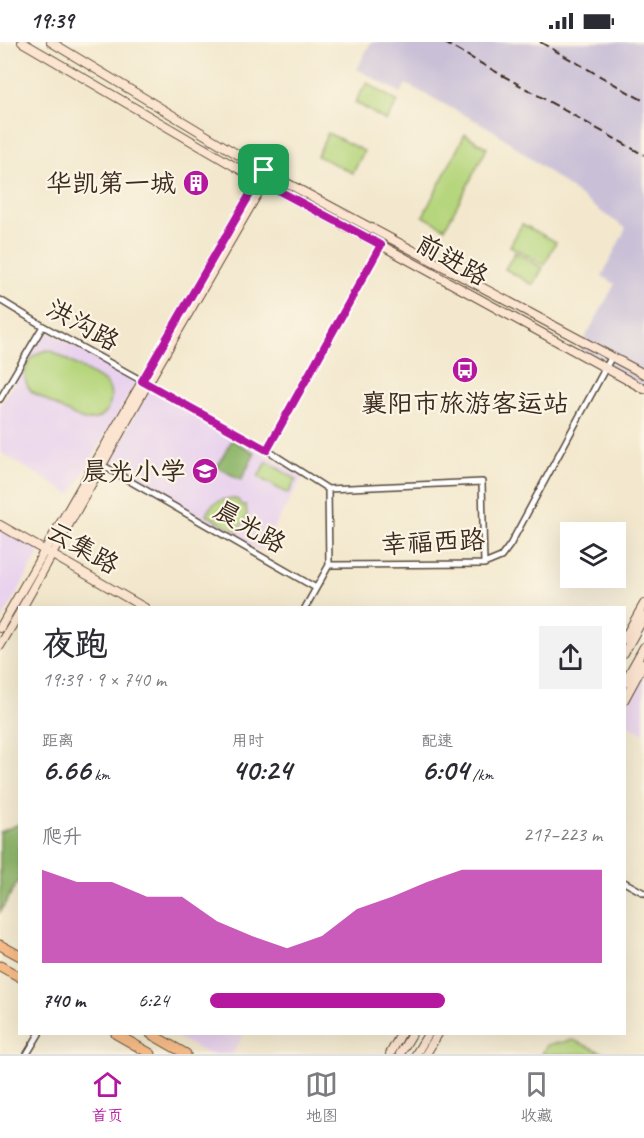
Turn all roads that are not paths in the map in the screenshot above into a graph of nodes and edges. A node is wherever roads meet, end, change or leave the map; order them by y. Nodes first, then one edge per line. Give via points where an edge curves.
1 (22, 42) edge
2 (51, 42) edge
3 (267, 172) junction
4 (261, 182) junction
5 (381, 245) junction
6 (0, 300) edge
7 (43, 326) junction
8 (612, 356) junction
9 (605, 368) junction
10 (644, 374) edge
11 (145, 382) junction
12 (644, 389) edge
13 (0, 399) edge
14 (267, 450) junction
15 (102, 465) junction
16 (328, 489) junction
17 (0, 525) edge
18 (45, 549) junction
19 (52, 554) junction
20 (484, 564) junction
21 (329, 565) junction
22 (316, 588) junction
23 (644, 604) edge
24 (23, 606) edge
25 (142, 606) edge
26 (306, 606) edge
27 (18, 615) edge
28 (644, 617) edge
29 (0, 628) edge
30 (626, 636) edge
31 (0, 646) edge
32 (626, 649) edge
33 (643, 650) edge
34 (644, 663) edge
35 (626, 680) edge
36 (626, 696) edge
37 (626, 883) edge
38 (644, 893) edge
39 (0, 945) edge
40 (18, 956) edge
41 (0, 966) edge
42 (18, 976) edge
43 (38, 1035) edge
44 (118, 1035) edge
45 (153, 1035) edge
46 (400, 1035) edge
47 (411, 1035) edge
48 (427, 1035) edge
49 (437, 1035) edge
50 (27, 1054) edge
51 (151, 1054) edge
52 (186, 1054) edge
53 (390, 1054) edge
54 (400, 1054) edge
55 (417, 1054) edge
56 (426, 1054) edge

1 - 4 main road, 前进路
2 - 3 main road, 前进路
3 - 4 main road
3 - 8 main road, 前进路
4 - 5 main road, 前进路
4 - 11 main road
5 - 9 main road, 前进路
5 - 14 street
6 - 7 street, 洪沟路
7 - 11 street, 洪沟路
7 - 13 street
8 - 9 street, 幸福西路
8 - 10 main road, 前进路
9 - 12 main road, 前进路
9 - 20 street, 幸福西路 via 510,545 501,557
11 - 14 street, 洪沟路
11 - 15 main road
11 - 18 main road
14 - 16 street, 洪沟路
15 - 19 main road
15 - 22 street, 晨光路
16 - 20 street via 482,482
16 - 21 street
17 - 18 main road, 云集路
18 - 19 main road, 云集路
18 - 29 main road
19 - 24 main road
19 - 25 main road, 云集路
20 - 21 street, 幸福西路
21 - 22 street
22 - 26 street
23 - 30 main road
27 - 31 main road
28 - 32 main road
33 - 35 main road
34 - 36 main road
37 - 38 street
39 - 40 main road
41 - 42 main road
43 - 50 street
44 - 51 main road
45 - 52 main road
46 - 53 main road
47 - 54 main road
48 - 55 main road
49 - 56 main road

